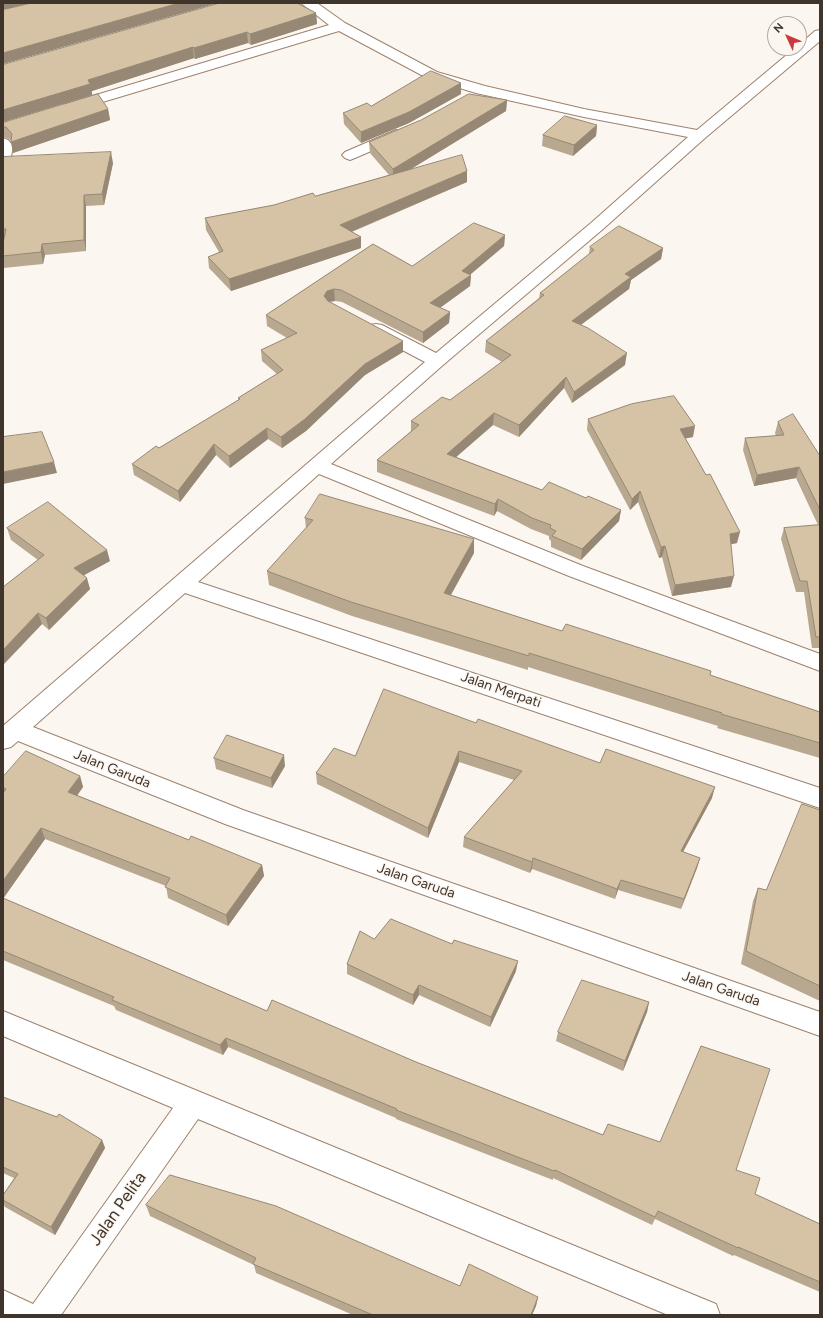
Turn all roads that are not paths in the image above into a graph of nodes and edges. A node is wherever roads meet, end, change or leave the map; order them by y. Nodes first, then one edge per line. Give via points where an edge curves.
1 (308, 3) edge
2 (340, 26) junction
3 (820, 34) edge
4 (481, 90) junction
5 (461, 101) edge
6 (56, 111) edge
7 (408, 130) edge
8 (700, 135) junction
9 (3, 143) edge
10 (350, 155) dead end
11 (3, 157) edge
12 (362, 321) edge
13 (437, 361) junction
14 (317, 466) junction
15 (180, 584) junction
16 (820, 663) edge
17 (9, 735) edge
18 (820, 798) edge
19 (3, 1023) edge
20 (820, 1024) edge
21 (193, 1103) junction
22 (3, 1306) edge
23 (23, 1315) edge
24 (43, 1315) edge
25 (705, 1315) edge

1 - 2 street
2 - 4 street via 432,75
2 - 6 street
3 - 8 street
4 - 5 street
4 - 8 street
7 - 10 street
8 - 13 street
9 - 11 street
12 - 13 street
13 - 14 street
14 - 15 street
14 - 16 street via 576,571
15 - 17 street
15 - 18 street, Jalan Merpati
17 - 20 street, Jalan Garuda
19 - 21 street
21 - 24 street, Jalan Pelita
21 - 25 street
22 - 23 street

